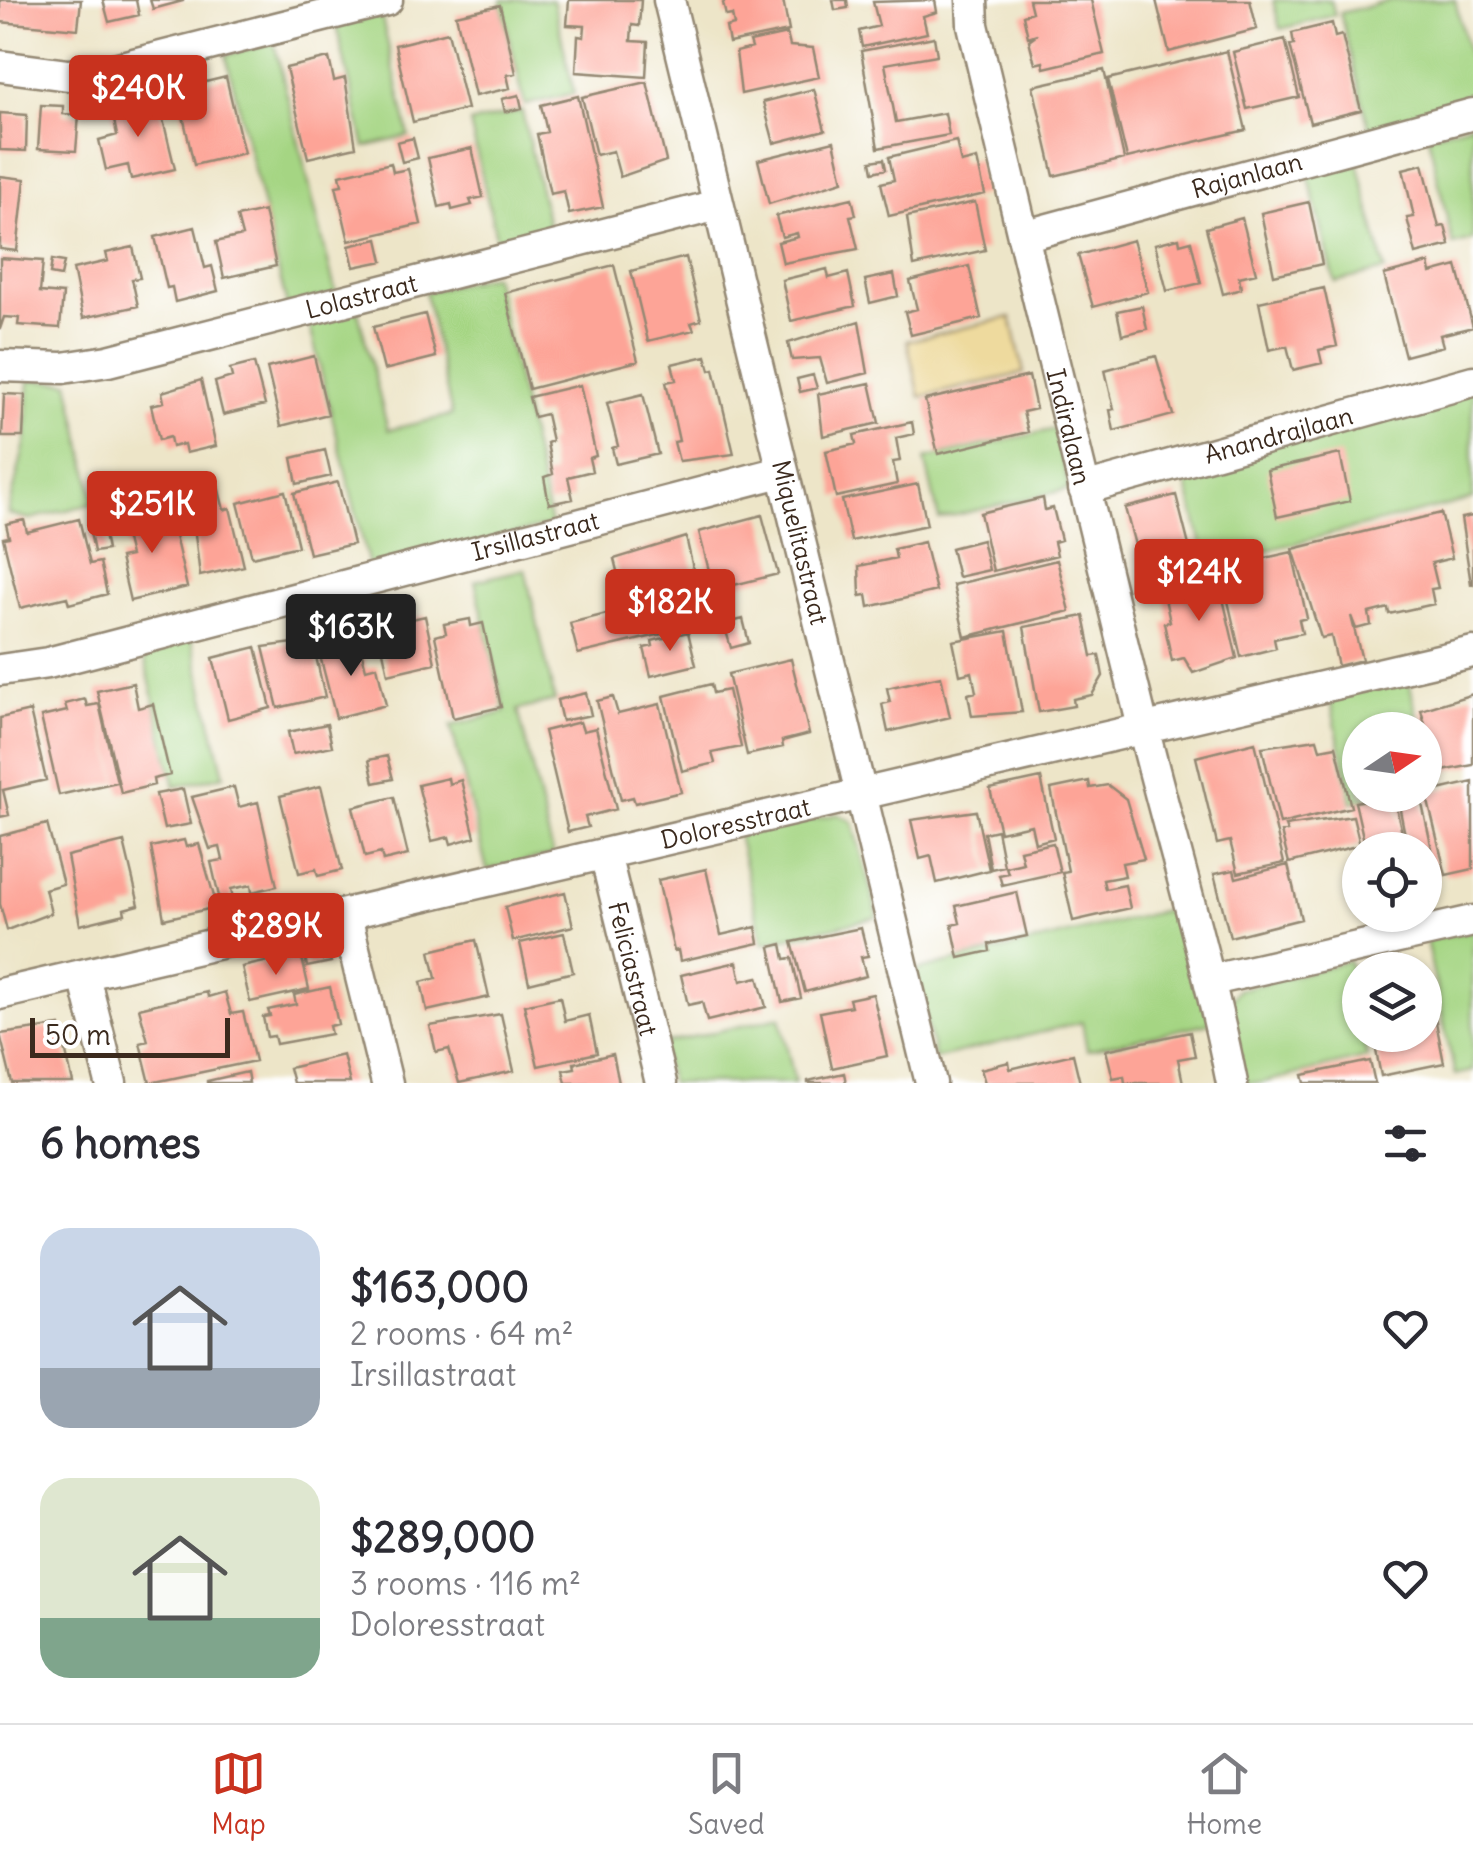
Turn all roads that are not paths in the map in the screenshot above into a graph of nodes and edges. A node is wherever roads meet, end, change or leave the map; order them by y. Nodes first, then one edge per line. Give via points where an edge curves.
1 (386, 0) edge
2 (669, 0) edge
3 (972, 0) edge
4 (0, 66) edge
5 (1473, 114) edge
6 (718, 206) junction
7 (1023, 236) junction
8 (0, 366) edge
9 (1473, 381) edge
10 (781, 472) junction
11 (1084, 489) junction
12 (1473, 652) edge
13 (0, 670) edge
14 (1144, 730) junction
15 (862, 795) junction
16 (605, 854) junction
17 (346, 916) junction
18 (1473, 921) edge
19 (84, 976) junction
20 (1212, 980) junction
21 (0, 994) edge
22 (111, 1083) edge
23 (386, 1083) edge
24 (661, 1083) edge
25 (931, 1083) edge
26 (1232, 1083) edge

1 - 4 street via 114,70 68,75
2 - 6 street, Miquelitastraat
3 - 7 street, Indiralaan
5 - 7 street, Rajanlaan
6 - 8 street, Lolastraat via 108,361
6 - 10 street, Miquelitastraat
7 - 11 street, Indiralaan
9 - 11 street, Anandrajlaan
10 - 13 street, Irsillastraat via 48,663
10 - 15 street, Miquelitastraat
11 - 14 street, Indiralaan
12 - 14 street, Doloresstraat
14 - 15 street, Doloresstraat
14 - 20 street, Indiralaan
15 - 16 street, Doloresstraat
15 - 25 street, Miquelitastraat
16 - 17 street, Doloresstraat
16 - 24 street, Feliciastraat
17 - 19 street, Doloresstraat
17 - 23 street
18 - 20 street
19 - 21 street, Doloresstraat
19 - 22 street
20 - 26 street, Indiralaan

